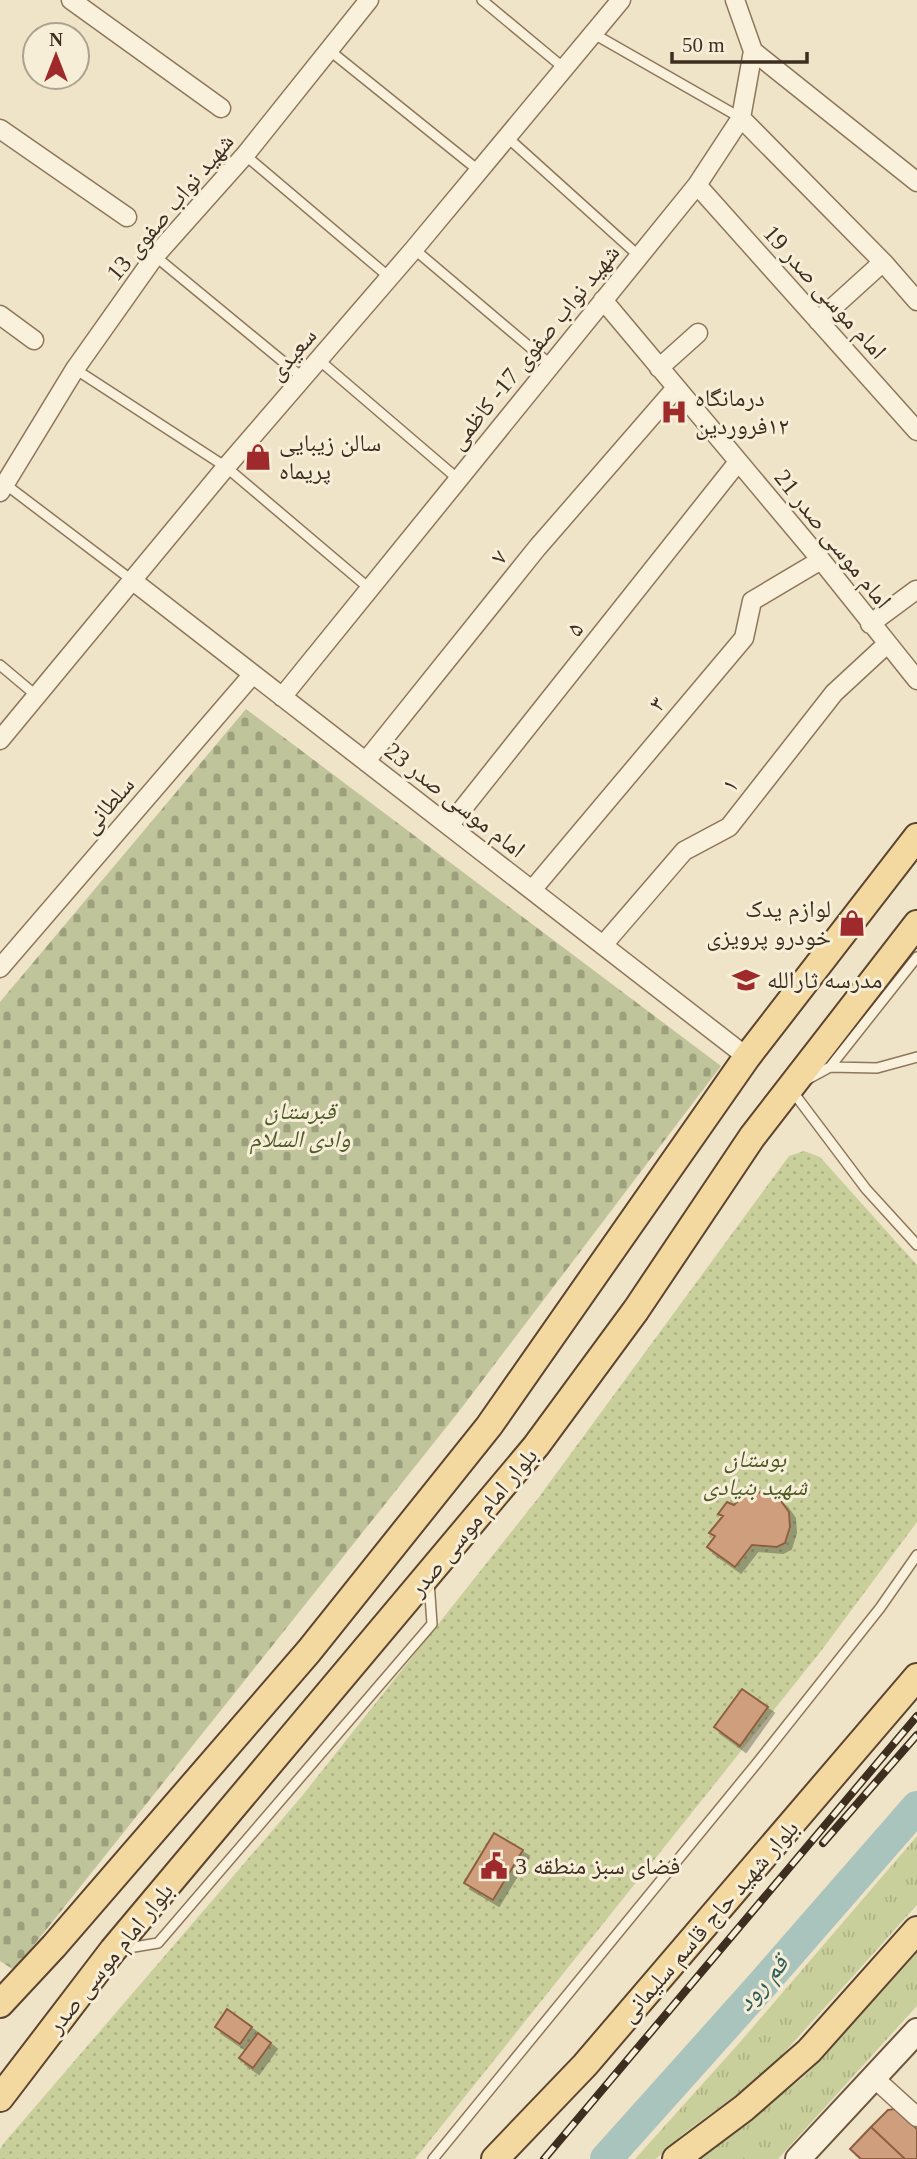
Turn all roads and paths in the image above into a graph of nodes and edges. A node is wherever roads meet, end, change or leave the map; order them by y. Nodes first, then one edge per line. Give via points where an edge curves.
1 (71, 0) edge
2 (369, 0) edge
3 (482, 0) edge
4 (621, 0) edge
5 (735, 0) edge
6 (594, 34) junction
7 (328, 50) junction
8 (753, 51) junction
9 (565, 69) junction
10 (221, 108) dead end
11 (740, 118) junction
12 (0, 129) edge
13 (507, 137) junction
14 (245, 155) junction
15 (478, 170) junction
16 (917, 182) edge
17 (697, 185) junction
18 (127, 217) dead end
19 (414, 249) junction
20 (155, 256) junction
21 (639, 256) junction
22 (883, 262) junction
23 (389, 277) junction
24 (603, 300) junction
25 (917, 301) edge
26 (0, 315) edge
27 (818, 321) junction
28 (698, 333) dead end
29 (34, 340) dead end
30 (319, 360) junction
31 (551, 365) junction
32 (660, 368) junction
33 (75, 369) junction
34 (303, 379) junction
35 (676, 388) junction
36 (917, 431) edge
37 (738, 462) junction
38 (226, 467) junction
39 (458, 480) junction
40 (3, 488) edge
41 (821, 561) junction
42 (133, 581) junction
43 (370, 589) junction
44 (916, 590) edge
45 (870, 624) junction
46 (887, 645) junction
47 (0, 665) edge
48 (253, 674) junction
49 (917, 680) edge
50 (38, 696) junction
51 (282, 696) junction
52 (0, 740) edge
53 (366, 761) junction
54 (449, 826) junction
55 (917, 837) edge
56 (532, 891) junction
57 (917, 924) edge
58 (603, 946) junction
59 (917, 957) edge
60 (0, 968) edge
61 (747, 1057) junction
62 (917, 1057) edge
63 (830, 1068) junction
64 (790, 1088) junction
65 (917, 1245) edge
66 (917, 1555) edge
67 (917, 1677) edge
68 (917, 1930) edge
69 (5, 1991) edge
70 (917, 2031) edge
71 (873, 2077) junction
72 (0, 2098) edge
73 (917, 2118) edge
74 (433, 2159) edge
75 (495, 2159) edge
76 (676, 2159) edge
77 (798, 2159) edge

1 - 10 street
2 - 7 street, شهید نواب صفوی 13
3 - 9 lane
4 - 6 street, سعیدی
5 - 8 street
6 - 9 street, سعیدی
6 - 11 lane
7 - 14 street, شهید نواب صفوی 13
7 - 15 lane
8 - 11 street, شهید نواب صفوی 17- کاظمی
8 - 16 street
9 - 13 street, سعیدی
11 - 17 street, شهید نواب صفوی 17- کاظمی
11 - 22 street
12 - 18 street
13 - 15 street, سعیدی
13 - 21 lane
14 - 20 street, شهید نواب صفوی 13
14 - 23 lane
15 - 19 street, سعیدی
17 - 21 street, شهید نواب صفوی 17- کاظمی
17 - 27 street, امام موسی صدر 19
19 - 23 street, سعیدی
19 - 31 lane
20 - 33 street, شهید نواب صفوی 13
20 - 34 lane
21 - 24 street, شهید نواب صفوی 17- کاظمی
22 - 25 street
22 - 27 street
23 - 30 street, سعیدی
24 - 31 street, شهید نواب صفوی 17- کاظمی
24 - 32 street, امام موسی صدر 21
26 - 29 street
27 - 36 street, امام موسی صدر 19
28 - 32 street
30 - 34 street, سعیدی
30 - 39 lane
31 - 39 street, شهید نواب صفوی 17- کاظمی
32 - 35 street, امام موسی صدر 21
33 - 38 lane
33 - 40 street, شهید نواب صفوی 13
34 - 38 street, سعیدی
35 - 37 street, امام موسی صدر 21
35 - 53 street, ۷ via 537,548
37 - 41 street, امام موسی صدر 21
37 - 54 street, ۵
38 - 42 street, سعیدی
38 - 43 lane
39 - 43 street, شهید نواب صفوی 17- کاظمی
40 - 42 lane
41 - 45 street, امام موسی صدر 21
41 - 56 street, ۳ via 752,601 744,638
42 - 48 street, امام موسی صدر 23
42 - 50 street, سعیدی
43 - 51 street, شهید نواب صفوی 17- کاظمی
44 - 45 street
45 - 46 street, امام موسی صدر 21
46 - 49 street, امام موسی صدر 21
46 - 58 street, ۱ via 834,693 729,827 684,851
47 - 50 lane
48 - 51 street, امام موسی صدر 23
48 - 60 street, سلطانی
50 - 52 street, سعیدی
51 - 53 street, امام موسی صدر 23
53 - 54 street, امام موسی صدر 23
54 - 56 street, امام موسی صدر 23
55 - 61 main road, بلوار امام موسی صدر
56 - 58 street, امام موسی صدر 23
57 - 64 main road, بلوار امام موسی صدر
58 - 61 street, امام موسی صدر 23
59 - 63 lane
61 - 69 main road, بلوار امام موسی صدر via 489,1426 309,1651 54,1946
62 - 63 lane via 877,1068
63 - 64 lane
64 - 65 lane via 866,1189
64 - 72 main road, بلوار امام موسی صدر via 544,1436 113,1950
66 - 74 lane via 782,1732
67 - 75 main road, بلوار شهید حاج قاسم سلیمانی via 585,2065
68 - 76 main road via 809,2051
70 - 71 main road
71 - 73 street
71 - 77 main road

